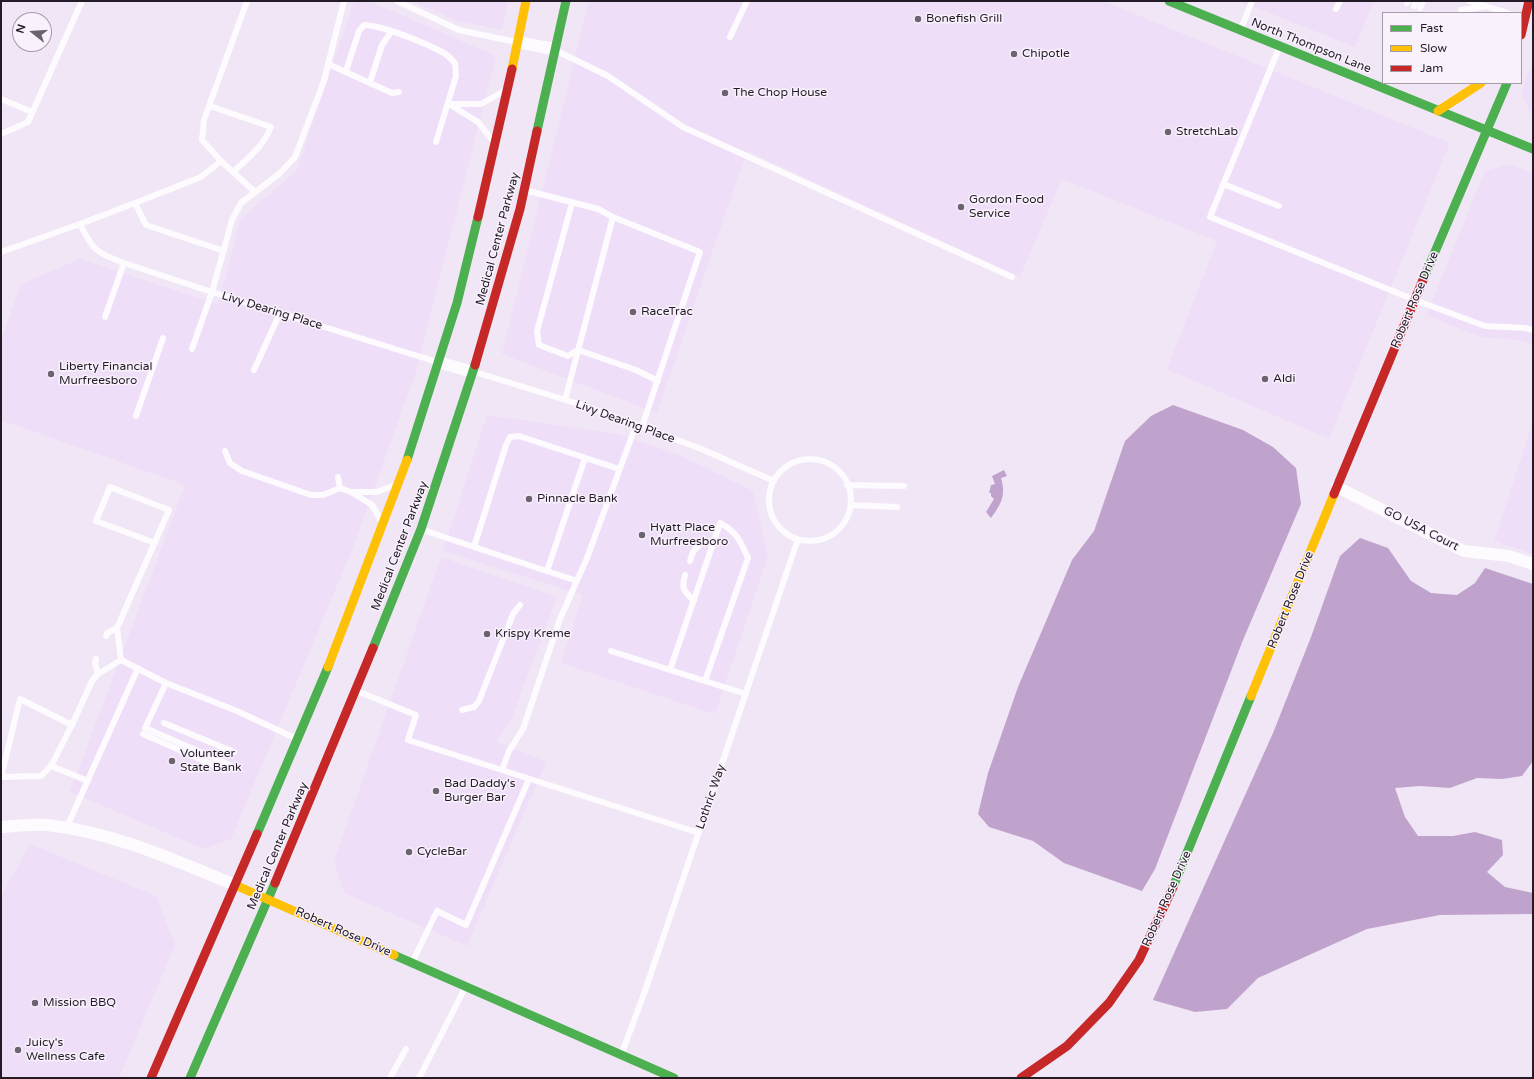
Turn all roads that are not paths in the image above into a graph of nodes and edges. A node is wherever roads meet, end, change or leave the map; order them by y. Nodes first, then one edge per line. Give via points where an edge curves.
1 (82, 1) edge
2 (247, 1) edge
3 (344, 1) edge
4 (397, 1) edge
5 (526, 1) edge
6 (566, 1) edge
7 (747, 1) edge
8 (1169, 1) edge
9 (1252, 1) edge
10 (1340, 1) edge
11 (1423, 1) edge
12 (1469, 1) edge
13 (1529, 1) edge
14 (1486, 7) junction
15 (1420, 8) dead end
16 (1336, 9) dead end
17 (1461, 10) dead end
18 (1504, 12) edge
19 (1525, 21) edge
20 (1240, 30) junction
21 (391, 32) junction
22 (1522, 32) edge
23 (730, 37) dead end
24 (517, 42) junction
25 (1279, 46) junction
26 (554, 49) junction
27 (328, 64) junction
28 (346, 71) junction
29 (370, 82) junction
30 (1479, 84) edge
31 (1507, 84) edge
32 (1382, 85) edge
33 (507, 89) junction
34 (399, 92) dead end
35 (1, 99) edge
36 (448, 104) junction
37 (210, 106) junction
38 (1438, 111) junction
39 (32, 112) junction
40 (1487, 131) junction
41 (1, 134) edge
42 (436, 142) dead end
43 (496, 144) junction
44 (1533, 149) edge
45 (221, 161) junction
46 (233, 172) junction
47 (1223, 184) junction
48 (524, 190) junction
49 (255, 192) junction
50 (135, 203) junction
51 (572, 203) junction
52 (1279, 206) dead end
53 (613, 217) junction
54 (80, 224) junction
55 (224, 251) junction
56 (1, 252) edge
57 (124, 263) junction
58 (1012, 277) dead end
59 (212, 292) junction
60 (1415, 300) junction
61 (280, 313) junction
62 (105, 317) dead end
63 (1533, 330) edge
64 (163, 338) dead end
65 (192, 349) dead end
66 (578, 350) junction
67 (438, 362) junction
68 (254, 370) dead end
69 (473, 372) junction
70 (658, 381) junction
71 (565, 400) junction
72 (136, 416) dead end
73 (639, 426) junction
74 (225, 451) dead end
75 (585, 458) junction
76 (619, 469) junction
77 (338, 477) dead end
78 (774, 481) junction
79 (400, 483) junction
80 (847, 485) junction
81 (904, 486) dead end
82 (1337, 487) junction
83 (340, 488) junction
84 (351, 492) junction
85 (851, 505) junction
86 (897, 506) dead end
87 (384, 526) junction
88 (421, 529) junction
89 (798, 539) junction
90 (155, 543) junction
91 (714, 543) junction
92 (474, 547) junction
93 (690, 561) dead end
94 (1533, 564) edge
95 (547, 571) junction
96 (685, 575) dead end
97 (577, 581) junction
98 (694, 601) junction
99 (520, 605) dead end
100 (117, 628) junction
101 (106, 636) dead end
102 (611, 651) dead end
103 (96, 659) dead end
104 (121, 660) junction
105 (138, 668) junction
106 (670, 670) junction
107 (98, 674) junction
108 (705, 681) junction
109 (166, 683) junction
110 (356, 690) junction
111 (746, 694) junction
112 (462, 710) dead end
113 (164, 723) dead end
114 (72, 725) junction
115 (145, 729) junction
116 (298, 739) junction
117 (234, 752) dead end
118 (228, 764) dead end
119 (52, 766) junction
120 (225, 770) dead end
121 (502, 770) junction
122 (529, 779) junction
123 (88, 781) junction
124 (1, 827) edge
125 (66, 829) junction
126 (699, 833) junction
127 (235, 885) junction
128 (268, 899) junction
129 (412, 962) junction
130 (466, 986) junction
131 (406, 1049) dead end
132 (621, 1055) junction
133 (151, 1078) edge
134 (190, 1078) edge
135 (390, 1078) edge
136 (418, 1078) edge
137 (674, 1078) edge
138 (1021, 1078) edge

1 - 39 lane
2 - 37 lane
3 - 27 lane, Livy Dearing Place
4 - 24 lane via 459,30
5 - 24 main road, Medical Center Parkway
6 - 26 main road, Medical Center Parkway
7 - 23 lane
8 - 20 main road, North Thompson Lane
9 - 20 lane
10 - 16 lane
11 - 15 lane
12 - 14 lane
13 - 19 main road
14 - 17 lane
14 - 18 lane
19 - 22 main road
20 - 25 main road, North Thompson Lane
21 - 28 lane via 364,25 358,31
21 - 29 lane via 382,45
21 - 36 lane via 445,53 455,63 456,76
24 - 26 street
24 - 33 main road, Medical Center Parkway
25 - 32 main road, North Thompson Lane
25 - 47 lane
26 - 48 main road, Medical Center Parkway
26 - 58 lane via 608,76 684,127
27 - 28 lane
27 - 49 lane, Livy Dearing Place via 295,157 279,174
28 - 29 lane
29 - 34 lane via 392,93
30 - 38 main road
31 - 40 main road, Robert Rose Drive
32 - 38 main road, North Thompson Lane
33 - 36 lane via 481,104
33 - 43 main road, Medical Center Parkway
35 - 39 lane
36 - 42 lane
36 - 43 lane via 478,122
37 - 45 lane via 204,120 202,140
37 - 46 lane via 271,127 258,149
38 - 40 main road, North Thompson Lane
39 - 41 lane via 28,122
40 - 44 main road, North Thompson Lane
40 - 60 main road, Robert Rose Drive
43 - 67 main road, Medical Center Parkway via 457,303
45 - 46 lane
45 - 50 lane via 201,177
46 - 49 lane
47 - 52 lane
47 - 60 lane via 1210,217
48 - 51 lane
48 - 69 main road, Medical Center Parkway
49 - 55 lane, Livy Dearing Place via 241,203 232,220
50 - 54 lane
50 - 55 lane via 146,226
51 - 53 lane
51 - 66 lane via 537,331 539,345 568,356
53 - 66 lane
53 - 70 lane via 700,252
54 - 56 lane
54 - 57 lane via 91,246 98,252
55 - 59 lane, Livy Dearing Place
57 - 59 lane
57 - 62 lane
59 - 61 lane, Livy Dearing Place
59 - 65 lane
60 - 63 lane via 1485,326
60 - 82 main road, Robert Rose Drive
61 - 67 lane, Livy Dearing Place
61 - 68 lane
64 - 72 lane
66 - 70 lane via 636,370
66 - 71 lane
67 - 69 street
67 - 79 main road, Medical Center Parkway
69 - 71 lane, Livy Dearing Place
69 - 88 main road, Medical Center Parkway
70 - 73 lane
71 - 73 lane, Livy Dearing Place
73 - 76 lane
73 - 78 lane, Livy Dearing Place via 699,448
74 - 83 lane via 230,463 242,471 311,495 323,495
75 - 76 lane
75 - 92 lane via 519,436 510,437
75 - 95 lane
76 - 97 lane
77 - 83 lane
78 - 80 lane via 785,468 796,461 809,459 834,467 844,477
78 - 89 lane via 770,488 771,514 777,525
79 - 84 lane via 377,492
79 - 87 main road, Medical Center Parkway
80 - 81 lane
80 - 85 lane
82 - 94 street, GO USA Court via 1464,551 1509,556
82 - 138 main road, Robert Rose Drive via 1163,912 1139,960 1109,1004 1067,1046
83 - 84 lane
84 - 87 lane via 372,505
85 - 86 lane
85 - 89 lane via 838,529 826,537 813,541
87 - 116 main road, Medical Center Parkway
88 - 92 lane
88 - 110 main road, Medical Center Parkway
89 - 111 lane, Lothric Way
90 - 90 lane via 169,510 110,487 96,521
90 - 100 lane
91 - 93 lane via 701,544 693,552
91 - 98 lane
91 - 108 lane via 720,523 740,538 748,558
92 - 95 lane
95 - 97 lane
96 - 98 lane via 682,585 685,593
97 - 121 lane via 560,619 523,729
98 - 106 lane
99 - 112 lane via 513,614 479,701 474,707
100 - 101 lane
100 - 104 lane
102 - 106 lane
103 - 107 lane
104 - 105 lane
104 - 107 lane
105 - 109 lane
105 - 123 lane
106 - 108 lane
107 - 114 lane via 92,681
108 - 111 lane
109 - 115 lane
109 - 116 lane
110 - 121 lane via 416,715 408,740
110 - 128 main road, Medical Center Parkway
111 - 126 lane, Lothric Way
113 - 117 lane
114 - 119 lane
114 - 119 lane via 20,698 1,777 41,776
115 - 118 lane
115 - 120 lane
116 - 127 main road, Medical Center Parkway
119 - 123 lane
121 - 122 lane
122 - 126 lane
122 - 129 lane via 466,925 437,911
123 - 125 lane
124 - 125 street, Robert Rose Drive via 46,825
125 - 127 street, Robert Rose Drive via 101,835 154,852
126 - 132 lane, Lothric Way
127 - 128 main road, Robert Rose Drive
127 - 133 main road, Medical Center Parkway
128 - 129 main road, Robert Rose Drive
128 - 134 main road, Medical Center Parkway
129 - 130 main road, Robert Rose Drive
130 - 132 main road, Robert Rose Drive
130 - 136 lane
131 - 135 lane
132 - 137 main road, Robert Rose Drive

